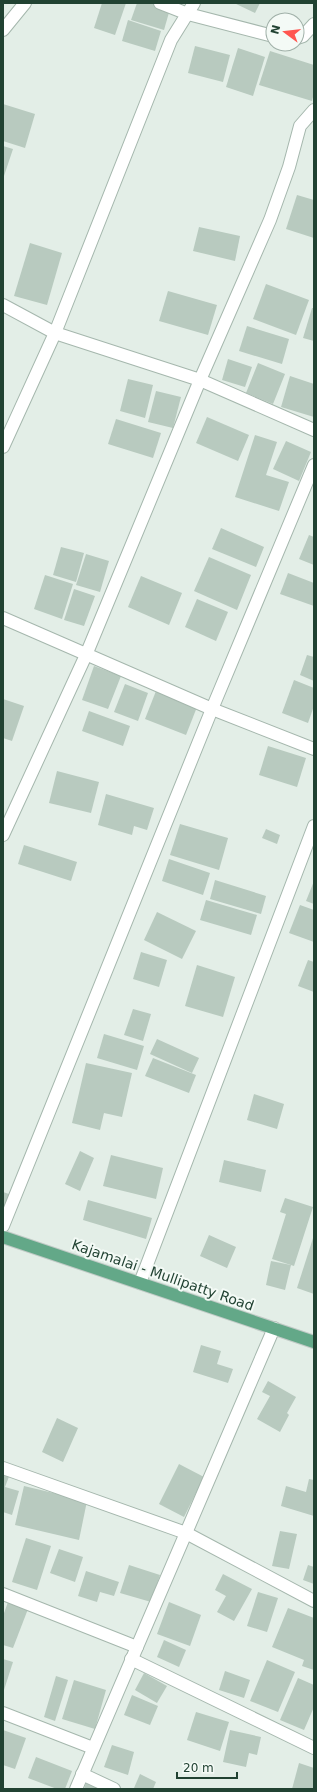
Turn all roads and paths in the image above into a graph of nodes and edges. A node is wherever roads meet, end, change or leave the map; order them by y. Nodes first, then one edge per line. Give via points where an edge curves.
1 (25, 3) edge
2 (160, 3) edge
3 (194, 3) edge
4 (188, 14) junction
5 (314, 24) edge
6 (3, 30) edge
7 (265, 34) edge
8 (305, 34) edge
9 (314, 110) edge
10 (3, 305) edge
11 (55, 332) junction
12 (200, 380) junction
13 (314, 430) edge
14 (3, 447) edge
15 (314, 465) edge
16 (3, 618) edge
17 (86, 655) junction
18 (212, 709) junction
19 (314, 749) edge
20 (314, 826) edge
21 (3, 835) edge
22 (3, 1226) edge
23 (3, 1237) edge
24 (140, 1283) junction
25 (274, 1328) junction
26 (314, 1342) edge
27 (3, 1468) edge
28 (186, 1532) junction
29 (3, 1594) edge
30 (314, 1601) edge
31 (137, 1647) junction
32 (131, 1659) junction
33 (3, 1714) edge
34 (93, 1748) junction
35 (314, 1748) edge
36 (82, 1774) junction
37 (76, 1789) edge
38 (114, 1789) edge

1 - 6 street
2 - 4 street
3 - 4 street
4 - 7 street
4 - 11 street via 171,40
5 - 8 street
9 - 12 street via 300,126 270,220
10 - 11 street
11 - 12 street
11 - 14 street
12 - 13 street
12 - 17 street
15 - 18 street
16 - 17 street
17 - 18 street
17 - 21 street
18 - 19 street
18 - 22 street
20 - 24 street
23 - 24 main road, Kajamalai - Mullipatty Road
24 - 25 main road, Kajamalai - Mullipatty Road
25 - 26 main road, Kajamalai - Mullipatty Road
25 - 28 street
27 - 28 street
28 - 30 street
28 - 31 street
29 - 31 street
31 - 32 street
32 - 34 street
32 - 35 street
33 - 34 street
34 - 36 street
36 - 37 street
36 - 38 street

